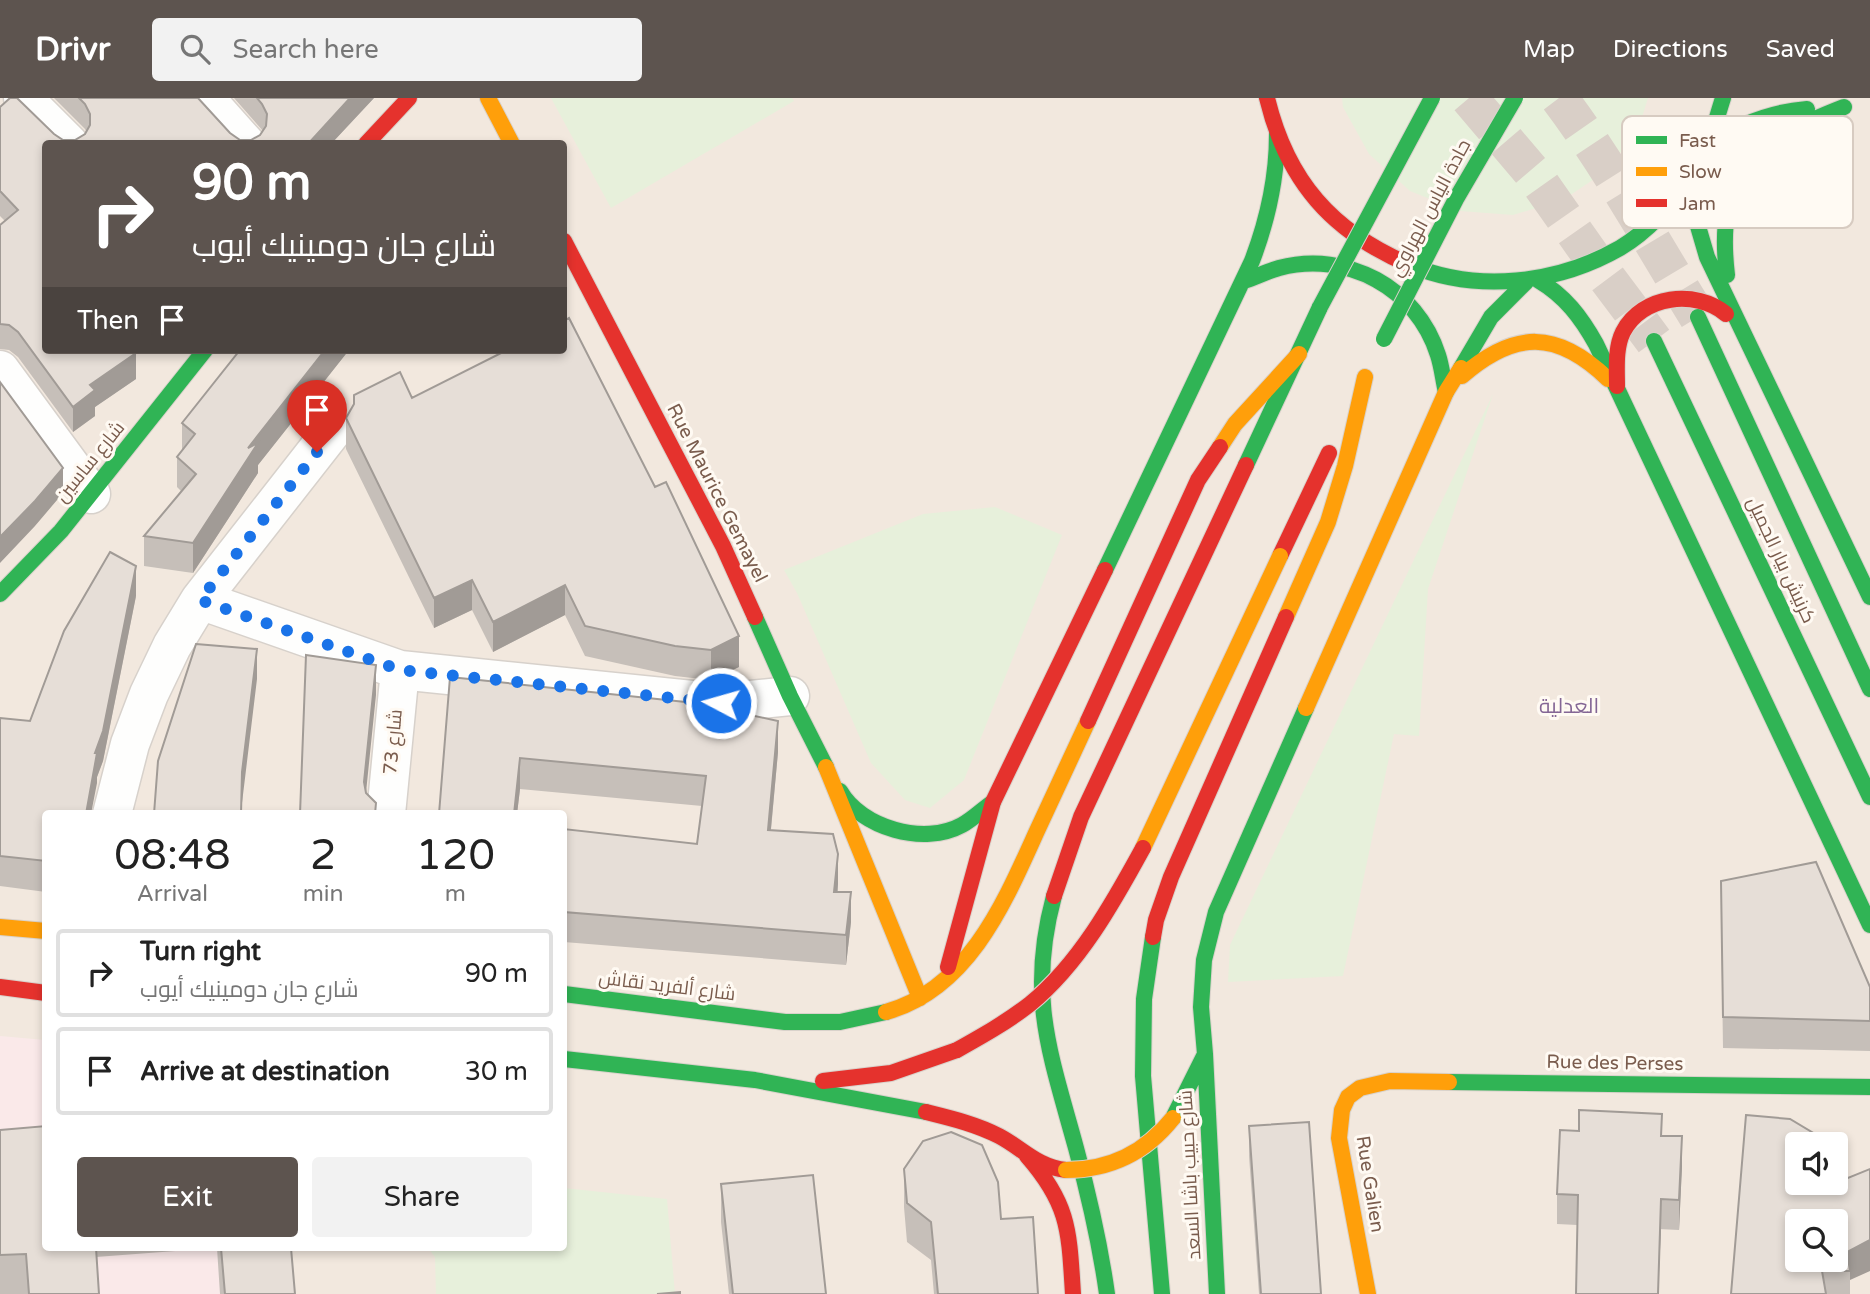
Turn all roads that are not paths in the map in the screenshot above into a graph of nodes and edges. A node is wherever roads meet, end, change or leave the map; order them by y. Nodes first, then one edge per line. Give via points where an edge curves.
1 (23, 98) edge
2 (205, 98) edge
3 (409, 98) edge
4 (488, 98) edge
5 (1267, 98) edge
6 (1432, 98) edge
7 (1515, 98) edge
8 (1723, 98) edge
9 (1718, 116) edge
10 (1766, 116) edge
11 (1825, 116) edge
12 (1277, 134) junction
13 (65, 140) edge
14 (242, 140) edge
15 (370, 140) edge
16 (510, 140) edge
17 (1646, 228) edge
18 (1696, 228) edge
19 (1723, 228) edge
20 (567, 247) edge
21 (1244, 281) junction
22 (1532, 281) junction
23 (1698, 317) tunnel mouth
24 (1742, 331) junction
25 (1654, 341) tunnel mouth
26 (202, 354) edge
27 (1299, 354) junction
28 (1374, 358) junction
29 (0, 370) edge
30 (1446, 392) junction
31 (1618, 395) junction
32 (333, 430) dead end
33 (91, 494) junction
34 (0, 594) edge
35 (1870, 597) edge
36 (200, 600) junction
37 (400, 670) junction
38 (1870, 689) edge
39 (790, 696) junction
40 (826, 768) junction
41 (1870, 797) edge
42 (993, 802) junction
43 (113, 810) edge
44 (386, 810) edge
45 (1870, 925) edge
46 (0, 927) edge
47 (42, 931) edge
48 (945, 980) junction
49 (0, 988) edge
50 (42, 993) edge
51 (567, 994) edge
52 (920, 998) junction
53 (1205, 1054) junction
54 (567, 1059) edge
55 (755, 1080) junction
56 (1870, 1087) edge
57 (1360, 1088) joint
58 (1027, 1156) junction
59 (1073, 1294) edge
60 (1107, 1294) edge
61 (1162, 1294) edge
62 (1217, 1294) edge
63 (1368, 1294) edge

1 - 13 street
2 - 14 street
3 - 15 main road
4 - 16 main road
5 - 12 main road
6 - 27 main road, bridge
7 - 28 main road, جادة الياس الهراوي, bridge
8 - 9 main road
10 - 11 main road via 1851,107
12 - 21 main road via 1272,206
12 - 22 main road via 1302,180 1335,220 1376,251 1424,272 1475,283
17 - 22 main road via 1599,259
18 - 24 main road
19 - 24 main road via 1731,295
20 - 39 main road, Rue Maurice Gemayel via 723,546
21 - 30 main road via 1276,267 1310,262 1345,266 1377,278 1405,299 1427,326 1441,358
21 - 42 main road
22 - 30 main road via 1491,317
22 - 31 main road via 1550,285 1585,324
23 - 38 main road, كرنيش بيار الجميل
24 - 31 main road via 1710,302 1665,301 1644,310 1622,334 1616,357
24 - 35 main road
25 - 41 main road, كرنيش بيار الجميل
26 - 33 main road, شارع ساسين
27 - 48 main road, شارع ألفريد نقاش via 1235,424 1198,480 1002,908
27 - 60 main road via 1081,817 1046,926 1041,972 1046,1036 1087,1189
28 - 55 main road, bridge via 1142,851 1092,933 1051,984 1007,1022 957,1050 891,1073 818,1082
28 - 61 main road via 1328,522 1156,920 1144,999 1143,1076
29 - 33 street
30 - 31 main road via 1491,352 1527,342 1564,346 1581,354 1602,372
30 - 53 main road, شارع حبيب باشا السعد via 1216,912 1204,960
31 - 45 main road
32 - 36 street
33 - 34 main road, شارع ساسين
36 - 37 street
36 - 43 street via 149,694
37 - 39 street via 721,703
37 - 44 street, شارع 73
39 - 40 main road, Rue Maurice Gemayel
40 - 42 main road via 847,803 881,826 920,835 960,826
40 - 52 main road
42 - 48 main road
46 - 47 main road
48 - 52 main road, شارع ألفريد نقاش
49 - 50 main road
51 - 52 main road, شارع ألفريد نقاش via 819,1025 867,1019
53 - 58 main road, bridge via 1173,1118 1149,1144 1114,1163 1082,1171 1056,1169
53 - 62 main road, شارع حبيب باشا السعد
54 - 55 main road
55 - 58 main road via 965,1122 1000,1136
56 - 57 main road, Rue des Perses via 1390,1081
57 - 63 main road, Rue Galien via 1348,1097 1342,1111 1339,1138
58 - 59 main road via 1047,1179 1061,1206

